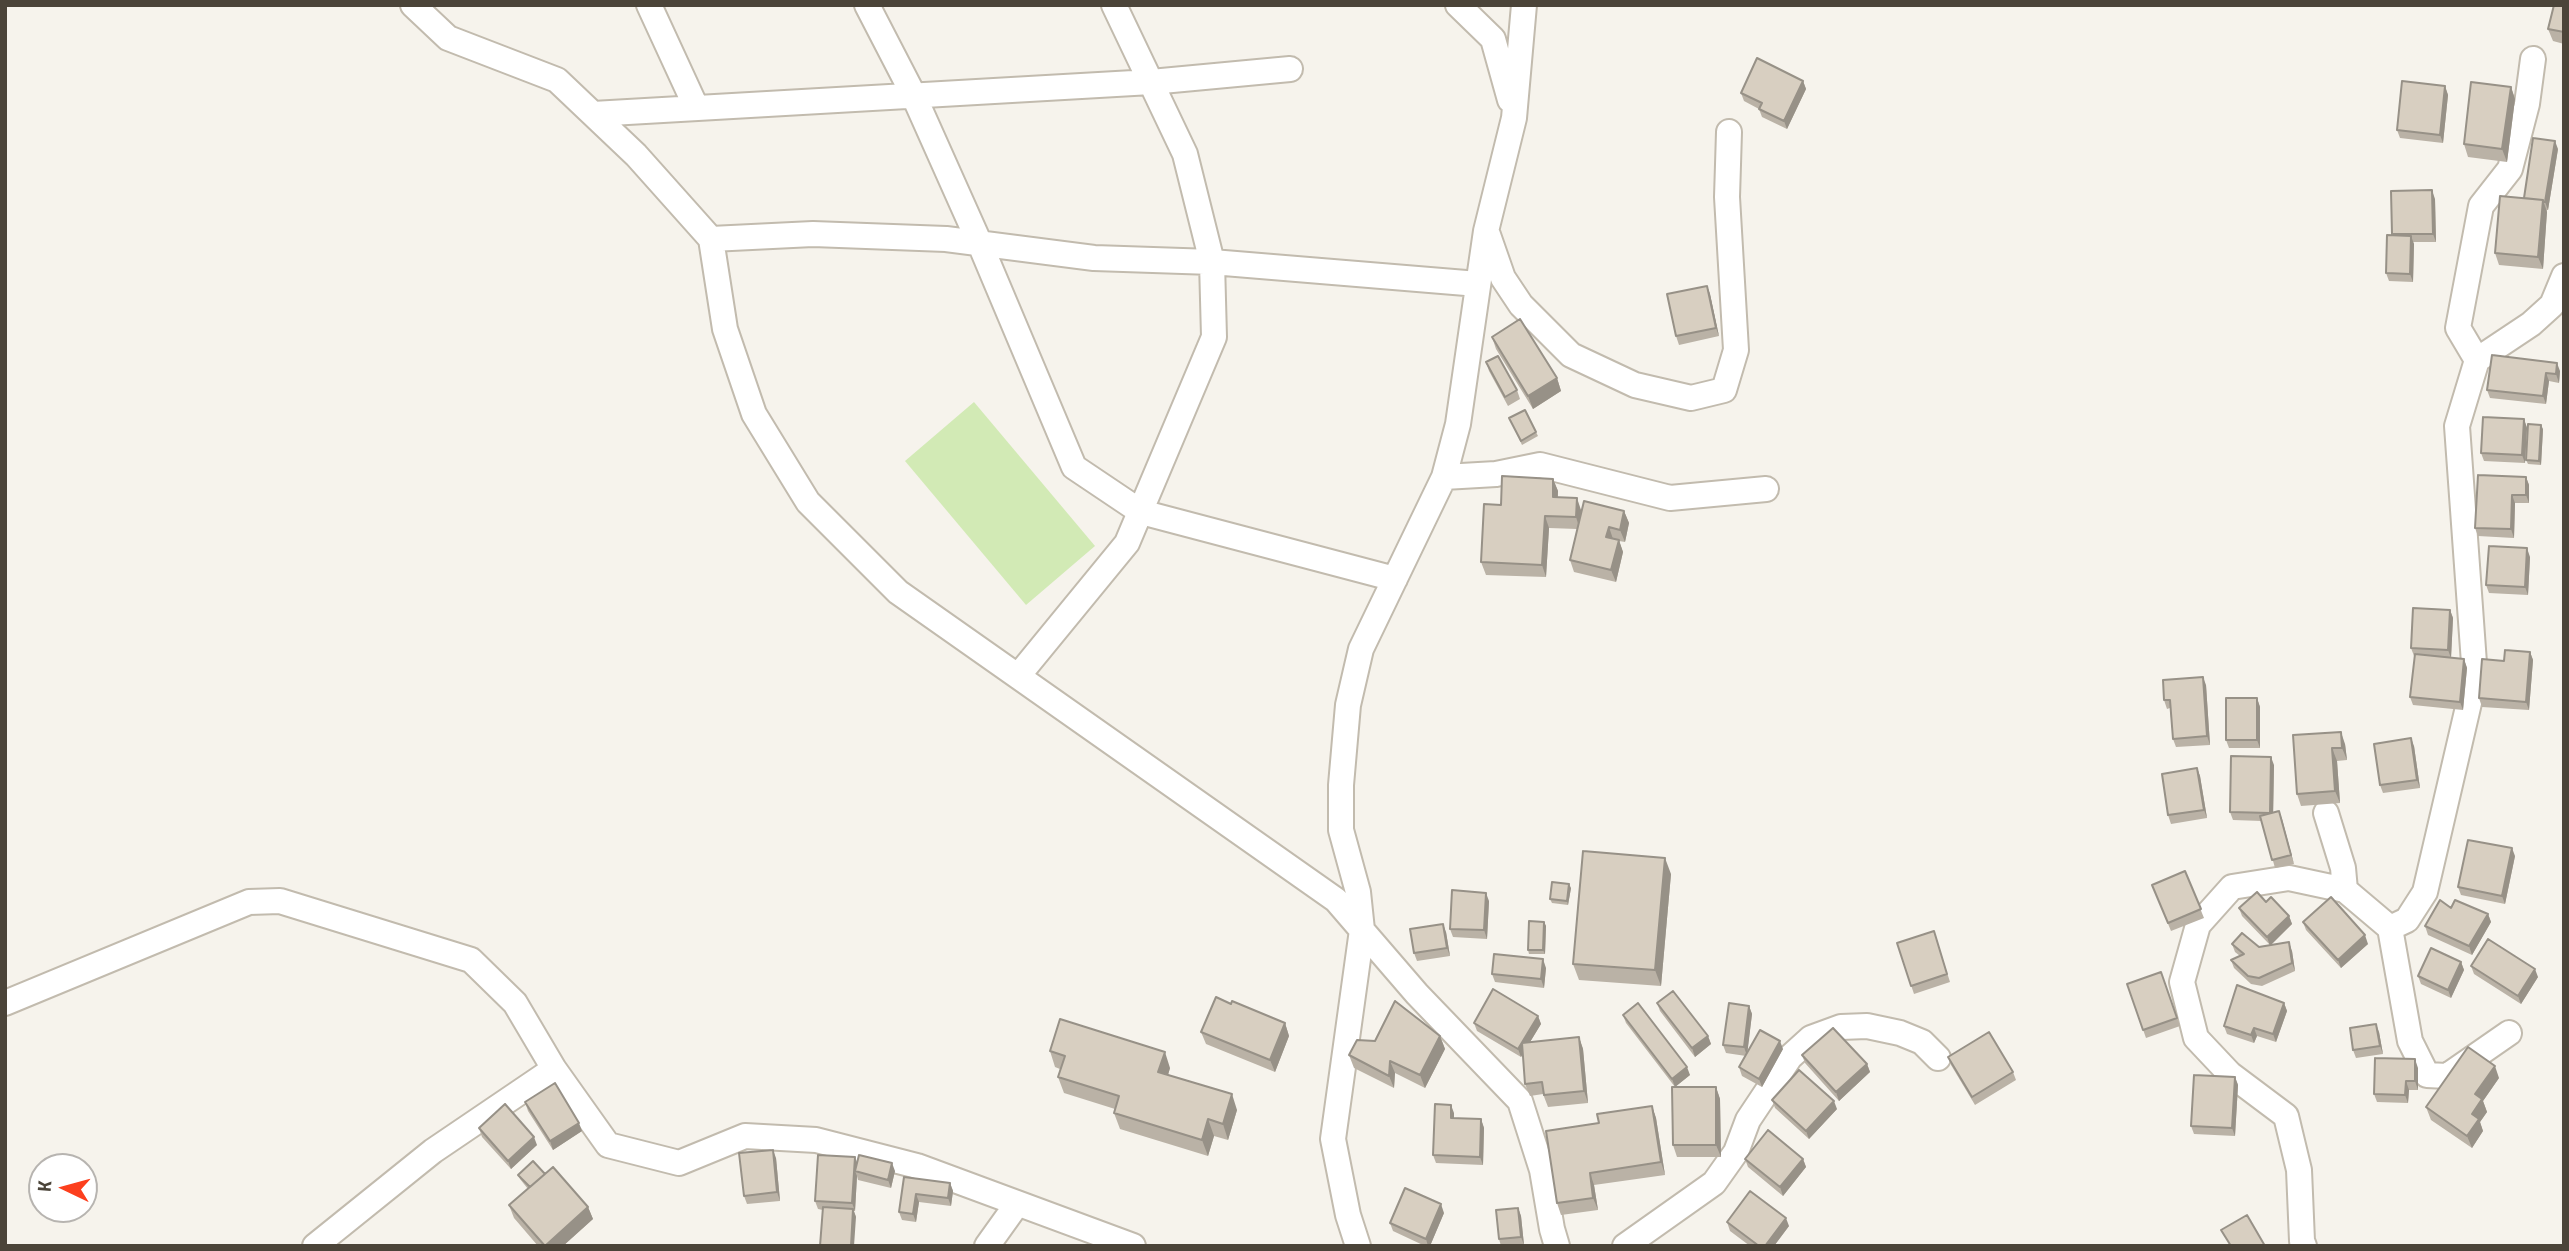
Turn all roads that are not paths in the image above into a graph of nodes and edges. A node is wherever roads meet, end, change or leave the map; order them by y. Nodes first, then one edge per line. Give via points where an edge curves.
1 (649, 5) edge
2 (867, 5) edge
3 (1114, 5) edge
4 (1458, 5) edge
5 (1524, 5) edge
6 (416, 6) edge
7 (2533, 59) dead end
8 (1290, 69) dead end
9 (1151, 82) junction
10 (913, 94) junction
11 (696, 107) junction
12 (593, 114) junction
13 (1514, 118) junction
14 (1729, 132) dead end
15 (1486, 231) junction
16 (711, 240) junction
17 (980, 244) junction
18 (1212, 262) junction
19 (2564, 276) edge
20 (1478, 284) junction
21 (2477, 360) junction
22 (1444, 477) junction
23 (1766, 489) dead end
24 (1141, 512) junction
25 (1395, 579) junction
26 (1018, 676) junction
27 (2326, 813) dead end
28 (2345, 890) junction
29 (2390, 928) junction
30 (1362, 930) junction
31 (5, 1003) edge
32 (2509, 1033) dead end
33 (1938, 1058) dead end
34 (554, 1069) junction
35 (1017, 1204) junction
36 (314, 1246) edge
37 (987, 1246) edge
38 (1132, 1246) edge
39 (1358, 1246) edge
40 (1557, 1246) edge
41 (1625, 1246) edge
42 (2304, 1246) edge

1 - 11 street
2 - 10 street
3 - 9 street
4 - 13 street via 1493,39
5 - 13 street
6 - 12 street via 448,38 557,80
7 - 21 street via 2510,169 2481,206 2458,328
8 - 9 street
9 - 10 street
9 - 18 street via 1185,154
10 - 11 street
10 - 17 street
11 - 12 street
12 - 16 street
13 - 15 street
14 - 15 street via 1727,197 1736,350 1724,390 1692,397 1635,385 1571,355 1521,305 1503,278
15 - 20 street
16 - 17 street via 813,234
16 - 26 street via 724,329 754,414 808,502 898,592
17 - 18 street via 1094,258
17 - 24 street via 1074,467
18 - 20 street
18 - 24 street via 1214,337
19 - 21 street via 2552,305
20 - 22 street via 1458,424
21 - 29 street via 2457,426 2474,677 2425,892 2407,920
22 - 23 street via 1540,466 1670,498
22 - 25 street
24 - 25 street
24 - 26 street via 1128,543
25 - 30 street via 1361,649 1348,705 1341,831 1358,892
26 - 30 street via 1336,900
27 - 28 street
28 - 29 street
28 - 42 street via 2289,878 2232,887 2198,925 2182,982 2196,1038 2230,1074 2286,1116 2299,1170
29 - 32 street via 2410,1041 2427,1075 2447,1076
30 - 39 street via 1333,1139
30 - 40 street via 1521,1101 1542,1170
31 - 34 street via 249,902 280,901 471,960 515,1003
33 - 41 street via 1922,1042 1867,1026 1842,1027 1811,1038 1790,1057 1714,1183
34 - 35 street via 608,1146 679,1163 745,1136 816,1140 917,1166
34 - 36 street via 433,1151
35 - 37 street
35 - 38 street

